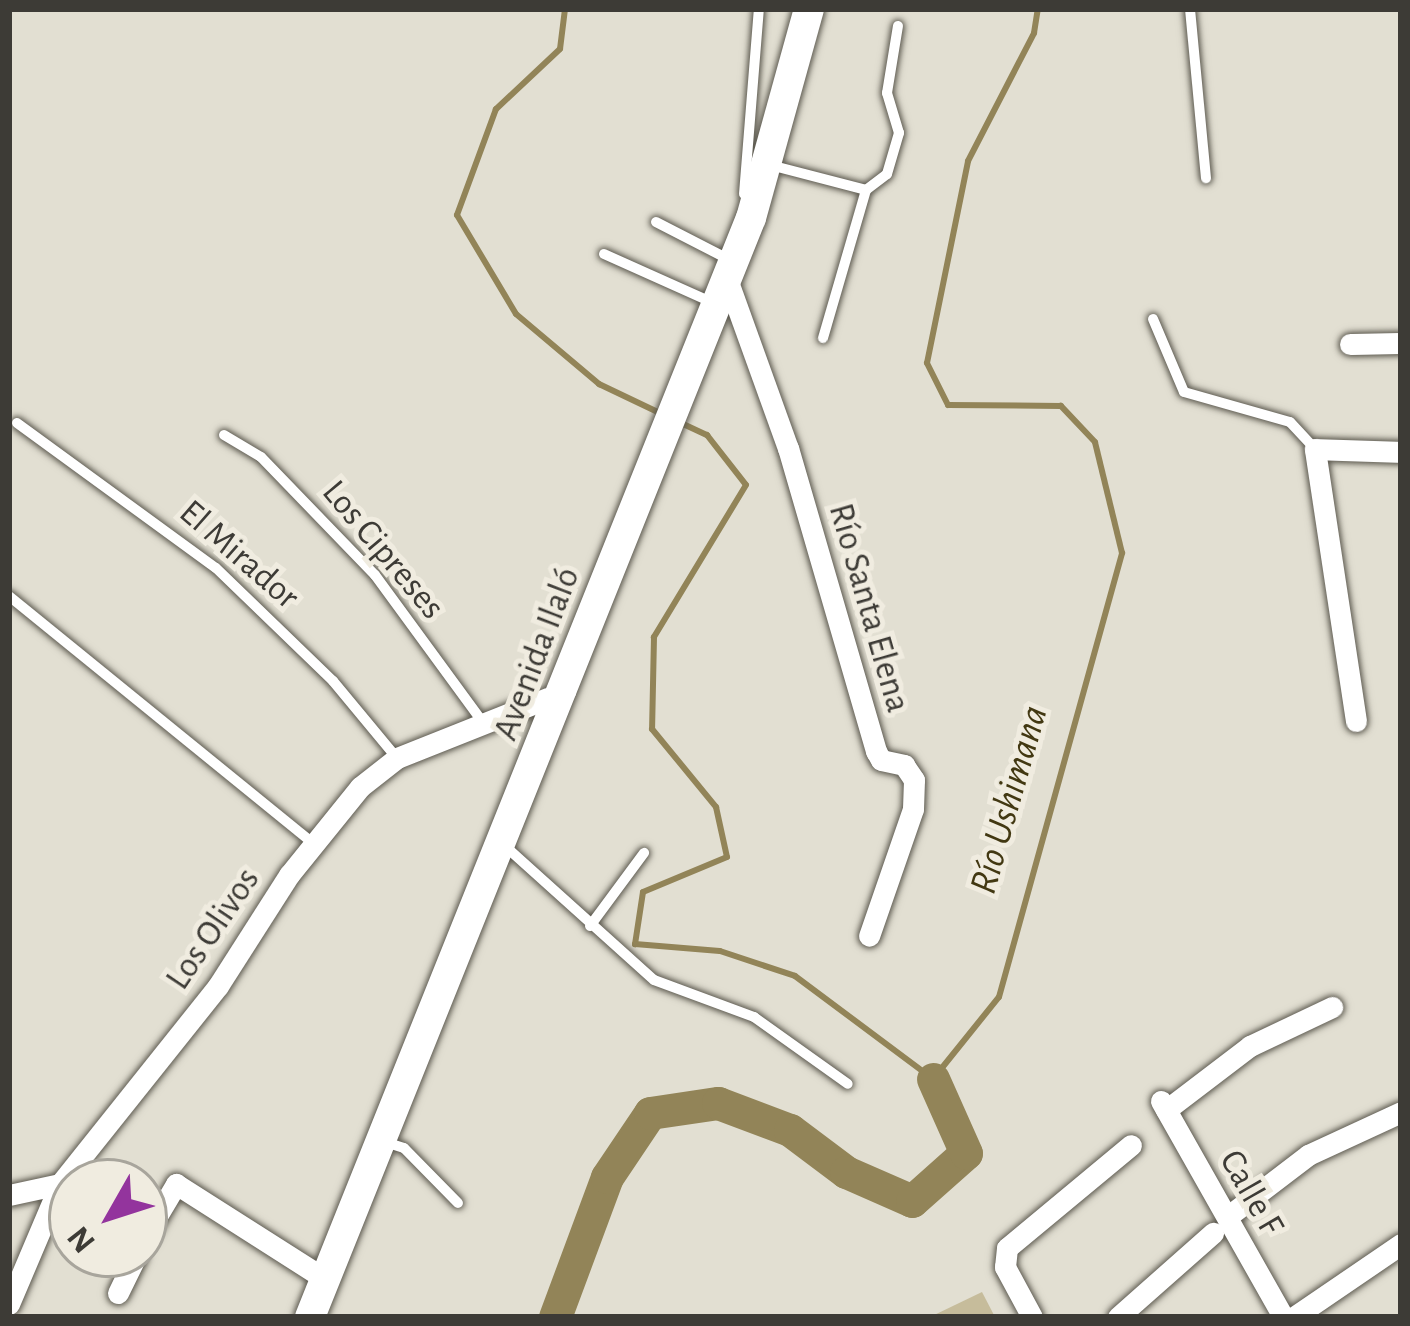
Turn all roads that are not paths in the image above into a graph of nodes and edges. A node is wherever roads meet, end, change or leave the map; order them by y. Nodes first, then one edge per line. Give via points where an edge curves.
1 (759, 9) edge
2 (808, 9) edge
3 (1190, 9) edge
4 (898, 26) dead end
5 (770, 165) junction
6 (1206, 178) dead end
7 (866, 190) junction
8 (656, 222) dead end
9 (604, 254) dead end
10 (729, 273) junction
11 (1153, 319) dead end
12 (823, 338) dead end
13 (1401, 343) edge
14 (1350, 344) dead end
15 (17, 423) dead end
16 (224, 435) dead end
17 (1315, 449) junction
18 (1401, 452) edge
19 (9, 596) edge
20 (565, 691) junction
21 (481, 720) junction
22 (1356, 721) dead end
23 (397, 758) junction
24 (314, 844) junction
25 (503, 844) junction
26 (644, 853) dead end
27 (590, 926) junction
28 (869, 936) dead end
29 (1332, 1007) dead end
30 (848, 1084) dead end
31 (1401, 1112) edge
32 (379, 1140) junction
33 (1132, 1145) dead end
34 (81, 1158) edge
35 (48, 1187) edge
36 (9, 1195) edge
37 (168, 1198) edge
38 (458, 1203) dead end
39 (48, 1212) edge
40 (1220, 1225) junction
41 (1401, 1244) edge
42 (125, 1278) edge
43 (325, 1279) junction
44 (118, 1293) dead end
45 (9, 1304) edge
46 (310, 1317) edge
47 (1032, 1317) edge
48 (1118, 1317) edge
49 (1283, 1317) edge
50 (1294, 1317) edge

1 - 10 lane
2 - 5 main road, Avenida Ilaló
3 - 6 lane
4 - 7 lane via 887,93 899,133 887,174
5 - 7 lane
5 - 10 main road, Avenida Ilaló
7 - 12 lane
8 - 10 lane
9 - 10 lane
10 - 20 main road, Avenida Ilaló
10 - 28 street, Río Santa Elena via 876,751 914,780 913,809
11 - 17 lane via 1184,392 1290,422
13 - 14 street
15 - 23 lane, El Mirador via 216,568 333,681
16 - 21 lane, Los Cipreses via 261,457 375,575
17 - 18 street
17 - 22 street
19 - 24 lane
20 - 21 street, Los Olivos
20 - 25 main road, Avenida Ilaló
21 - 23 street, Los Olivos
23 - 24 street, Los Olivos via 360,787
24 - 34 street, Los Olivos via 218,986
25 - 27 lane
25 - 32 main road, Avenida Ilaló
26 - 27 lane
27 - 30 lane via 654,980 754,1017
29 - 40 street, Calle F via 1250,1046 1163,1106
31 - 40 street via 1308,1155
32 - 38 lane via 404,1148
32 - 43 main road, Avenida Ilaló
33 - 47 street via 1007,1248 1005,1267
35 - 36 street
37 - 43 street via 176,1184
39 - 45 street, Los Olivos
40 - 48 street
40 - 49 street, Calle F
41 - 50 street
42 - 44 street
43 - 46 main road, Avenida Ilaló

